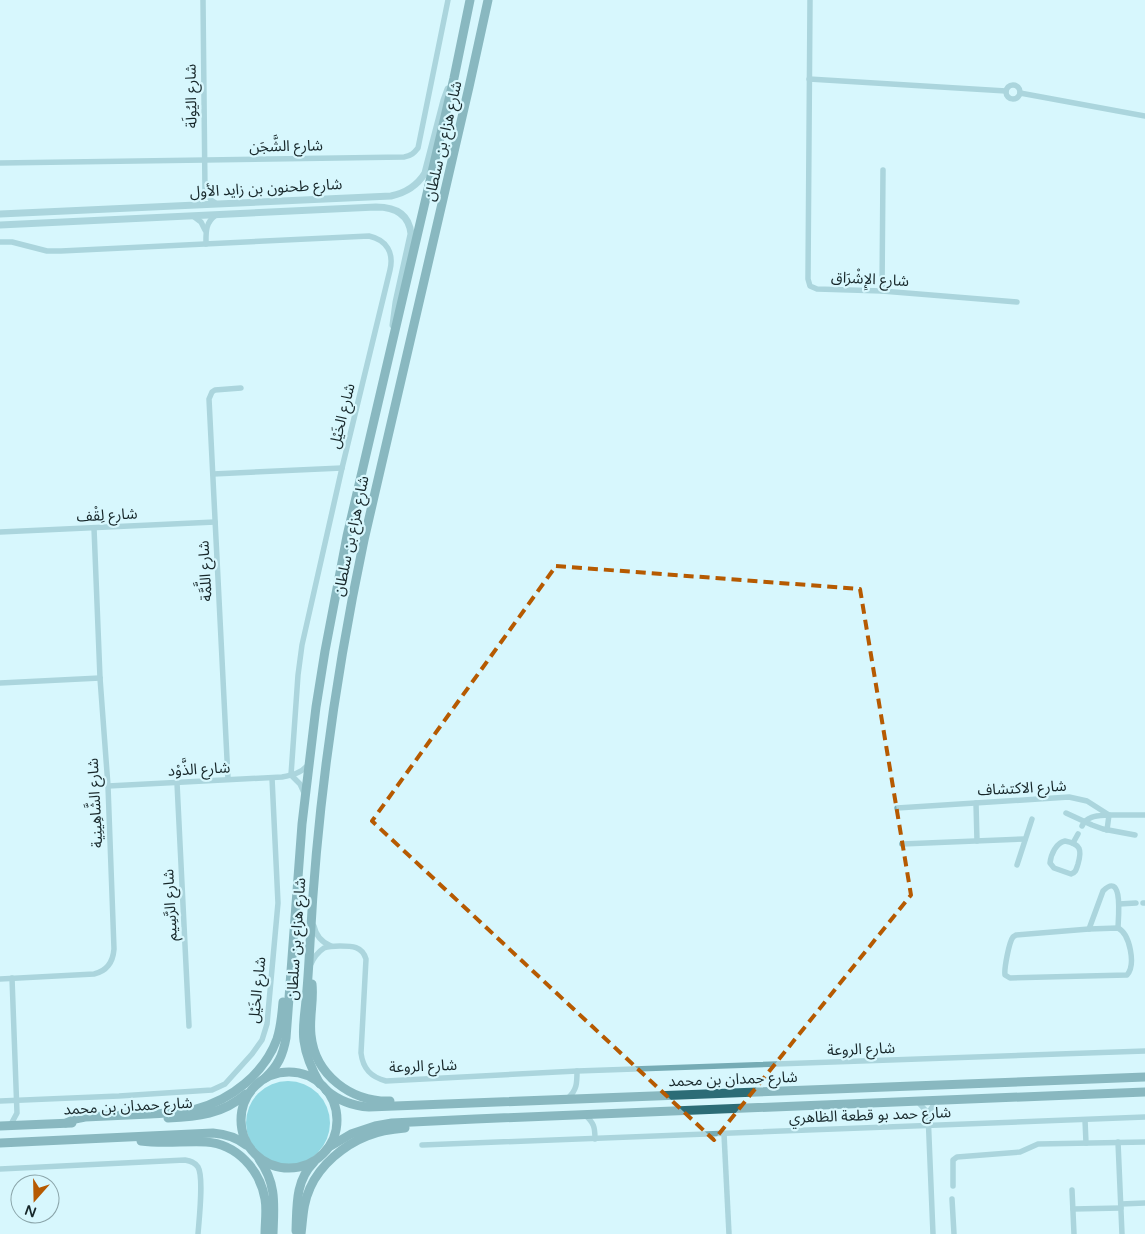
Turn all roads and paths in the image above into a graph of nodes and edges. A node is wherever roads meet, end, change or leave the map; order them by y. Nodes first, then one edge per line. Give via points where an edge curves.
1 (203, 0) edge
2 (448, 0) edge
3 (470, 0) edge
4 (488, 0) edge
5 (810, 0) edge
6 (454, 78) junction
7 (809, 79) junction
8 (1145, 116) edge
9 (205, 160) junction
10 (0, 163) edge
11 (883, 170) dead end
12 (205, 191) junction
13 (217, 204) junction
14 (194, 205) junction
15 (0, 214) edge
16 (216, 215) junction
17 (193, 216) junction
18 (0, 225) edge
19 (206, 230) junction
20 (0, 242) edge
21 (206, 244) junction
22 (882, 291) junction
23 (1017, 302) dead end
24 (394, 336) junction
25 (241, 388) dead end
26 (342, 468) junction
27 (213, 474) junction
28 (215, 522) junction
29 (94, 528) junction
30 (0, 532) edge
31 (100, 678) junction
32 (0, 683) edge
33 (308, 765) junction
34 (291, 776) junction
35 (272, 778) junction
36 (228, 779) junction
37 (177, 782) junction
38 (108, 786) junction
39 (305, 796) junction
40 (976, 803) junction
41 (897, 808) dead end
42 (1066, 813) dead end
43 (1109, 815) junction
44 (1145, 815) edge
45 (1032, 819) dead end
46 (1083, 824) junction
47 (1107, 830) junction
48 (1078, 834) dead end
49 (1135, 835) dead end
50 (1026, 839) junction
51 (977, 841) junction
52 (1074, 843) junction
53 (902, 844) dead end
54 (1017, 865) dead end
55 (1136, 903) dead end
56 (1118, 904) junction
57 (311, 916) junction
58 (1118, 928) junction
59 (1090, 929) junction
60 (331, 946) junction
61 (309, 971) junction
62 (291, 973) junction
63 (12, 978) junction
64 (0, 979) edge
65 (189, 1026) dead end
66 (1145, 1051) edge
67 (577, 1071) junction
68 (1145, 1077) edge
69 (266, 1078) junction
70 (577, 1085) junction
71 (323, 1087) junction
72 (250, 1091) junction
73 (1145, 1092) edge
74 (590, 1099) junction
75 (17, 1100) junction
76 (566, 1100) junction
77 (939, 1100) junction
78 (0, 1101) edge
79 (918, 1102) junction
80 (474, 1103) junction
81 (18, 1113) junction
82 (603, 1113) junction
83 (928, 1113) junction
84 (585, 1115) junction
85 (1145, 1117) edge
86 (475, 1119) junction
87 (1085, 1120) junction
88 (66, 1123) junction
89 (27, 1125) junction
90 (0, 1126) edge
91 (10, 1126) junction
92 (928, 1126) junction
93 (595, 1127) junction
94 (724, 1134) junction
95 (121, 1137) junction
96 (595, 1139) junction
97 (1118, 1142) junction
98 (1145, 1142) edge
99 (0, 1143) edge
100 (1086, 1143) junction
101 (422, 1145) dead end
102 (328, 1147) junction
103 (250, 1149) junction
104 (258, 1157) junction
105 (317, 1159) junction
106 (0, 1169) edge
107 (953, 1186) dead end
108 (1072, 1190) dead end
109 (952, 1198) dead end
110 (1145, 1203) edge
111 (1121, 1206) junction
112 (1073, 1209) junction
113 (198, 1234) edge
114 (265, 1234) edge
115 (273, 1234) edge
116 (296, 1234) edge
117 (301, 1234) edge
118 (729, 1234) edge
119 (933, 1234) edge
120 (954, 1234) edge
121 (1074, 1234) edge
122 (1122, 1234) edge

1 - 9 street, شارع اليُولَة
2 - 9 street, شارع الشَّجَن via 420,142 410,156
3 - 6 main road, شارع هزاع بن سلطان
4 - 57 main road, شارع هزاع بن سلطان via 351,600 325,767
5 - 7 street, شارع الإِشْرَاق
6 - 13 street, شارع طحنون بن زايد الأول via 444,100 425,174 404,192 391,196
6 - 24 main road, شارع هزاع بن سلطان
7 - 8 street via 1006,91 1008,87 1015,86 1020,93
7 - 22 street, شارع الإِشْرَاق via 808,282 817,289
9 - 10 street, شارع الشَّجَن
9 - 12 street, شارع اليُولَة
11 - 22 street
12 - 13 street
12 - 14 street
13 - 14 street, شارع طحنون بن زايد الأول
14 - 15 street, شارع طحنون بن زايد الأول
16 - 17 street, شارع طحنون بن زايد الأول
16 - 19 street
16 - 24 street, شارع طحنون بن زايد الأول via 376,207 389,207 401,213 409,223 411,234 394,309
17 - 18 street, شارع طحنون بن زايد الأول
17 - 19 street
19 - 21 street
20 - 21 street, شارع الخَيْل via 55,251
21 - 26 street, شارع الخَيْل via 369,236 379,239 389,250 390,270
22 - 23 street, شارع الإِشْرَاق
24 - 33 main road, شارع هزاع بن سلطان via 347,536
25 - 27 street, شارع اللَّمَّة via 216,390 210,395
26 - 27 street
26 - 34 street, شارع الخَيْل via 302,644
27 - 28 street, شارع اللَّمَّة
28 - 29 street, شارع لِقْف
28 - 36 street, شارع اللَّمَّة
29 - 30 street, شارع لِقْف
29 - 31 street, شارع الشَّاهِينِية
31 - 32 street
31 - 38 street, شارع الشَّاهِينِية
33 - 34 street, شارع الذَّوْد
33 - 39 main road, شارع هزاع بن سلطان
34 - 35 street, شارع الذَّوْد
34 - 39 street via 300,784
35 - 36 street, شارع الذَّوْد
35 - 75 street, شارع الخَيْل via 277,895 275,935 267,1024 262,1040 252,1054 230,1079 212,1090
36 - 37 street, شارع الذَّوْد
37 - 38 street, شارع الذَّوْد
37 - 65 street, شارع الرَّسِيم
38 - 63 street, شارع الشَّاهِينِية via 114,949 111,962 94,974
39 - 62 main road, شارع هزاع بن سلطان
40 - 41 street, شارع الاكتشاف
40 - 43 street, شارع الاكتشاف via 1069,797 1087,801
40 - 51 street
42 - 46 street
43 - 44 street
43 - 46 street via 1089,818
43 - 47 street
45 - 50 street
46 - 47 street
47 - 49 street
48 - 52 street
50 - 51 street
50 - 54 street
51 - 53 street
52 - 52 street via 1065,841 1055,848 1050,859 1052,867 1069,874 1074,872 1080,856
55 - 56 street
56 - 58 street
56 - 59 street via 1117,889 1111,886 1105,889
57 - 60 street via 318,938
57 - 61 main road, شارع هزاع بن سلطان
58 - 59 street
58 - 59 street via 1131,952 1131,968 1126,975 1010,978 1005,975 1014,936
60 - 61 street via 318,952
60 - 67 street, شارع الروعة via 352,946 365,954 361,1053 366,1069 378,1079
61 - 71 main road, شارع هزاع بن سلطان via 304,1040 309,1063
61 - 80 main road via 313,995 310,1027 313,1047 322,1067 336,1082 353,1094 373,1100 447,1099
62 - 69 main road, شارع هزاع بن سلطان via 284,1049 274,1070
62 - 88 main road via 285,986 280,1028 272,1050 258,1071 228,1096 207,1106 184,1111 85,1117
63 - 64 street, شارع الشَّاهِينِية
63 - 75 street
66 - 67 street, شارع الروعة
67 - 70 street
68 - 74 main road, شارع حمدان بن محمد
69 - 71 main road via 294,1072 308,1076
69 - 72 main road
70 - 74 street
70 - 76 street
71 - 80 main road, شارع حمدان بن محمد via 342,1101 359,1106
71 - 102 main road via 334,1103 337,1118 335,1133
72 - 88 main road, شارع حمدان بن محمد via 223,1109 202,1116
72 - 103 main road via 241,1113 242,1132
73 - 77 main road, شارع حمدان بن محمد
74 - 76 main road, شارع حمدان بن محمد
75 - 78 street, شارع الخَيْل
75 - 81 street
76 - 80 main road, شارع حمدان بن محمد
77 - 79 main road, شارع حمدان بن محمد
77 - 83 street
79 - 82 main road, شارع حمدان بن محمد
79 - 83 street
81 - 89 street
81 - 91 street
82 - 84 main road, شارع حمدان بن محمد
82 - 93 street
83 - 92 street
84 - 86 main road, شارع حمدان بن محمد
84 - 93 street
85 - 87 street, شارع حمد بو قطعة الظاهري
86 - 102 main road, شارع حمدان بن محمد via 384,1124 351,1134
86 - 117 main road via 457,1124 378,1132 344,1149 325,1166 310,1188
87 - 92 street, شارع حمد بو قطعة الظاهري
87 - 100 street
88 - 89 main road, شارع حمدان بن محمد
89 - 91 main road, شارع حمدان بن محمد
90 - 91 main road, شارع حمدان بن محمد
92 - 94 street, شارع حمد بو قطعة الظاهري
92 - 119 street
93 - 96 street
94 - 96 street, شارع حمد بو قطعة الظاهري
94 - 118 street
95 - 99 main road, شارع حمدان بن محمد
95 - 103 main road, شارع حمدان بن محمد via 213,1133 233,1137
95 - 114 main road via 143,1142 209,1142 235,1151 249,1164 261,1183 266,1200
96 - 101 street, شارع حمد بو قطعة الظاهري
97 - 98 street
97 - 100 street
97 - 111 street
100 - 107 street via 1038,1144 1020,1152 955,1157
102 - 105 main road
103 - 104 main road
104 - 105 main road via 287,1168
104 - 115 main road via 273,1190
105 - 116 main road via 309,1167 299,1188
106 - 113 street via 189,1160 198,1167 201,1177
108 - 112 street
109 - 120 street
110 - 111 street
111 - 112 street
111 - 122 street
112 - 121 street

